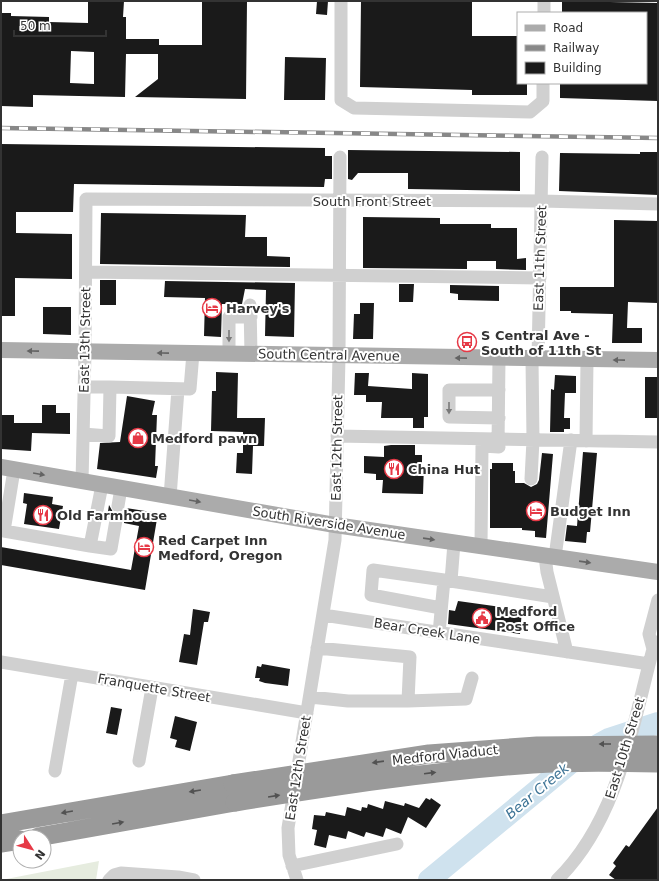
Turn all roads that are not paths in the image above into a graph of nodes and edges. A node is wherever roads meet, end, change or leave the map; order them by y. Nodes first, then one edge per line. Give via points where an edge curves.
1 (341, 1) edge
2 (544, 1) edge
3 (544, 12) edge
4 (543, 84) edge
5 (340, 157) dead end
6 (542, 157) dead end
7 (86, 199) joint
8 (340, 201) junction
9 (542, 201) junction
10 (658, 204) edge
11 (86, 272) junction
12 (340, 276) junction
13 (540, 278) junction
14 (1, 350) edge
15 (85, 352) junction
16 (193, 353) junction
17 (229, 354) junction
18 (251, 354) junction
19 (339, 356) junction
20 (499, 358) junction
21 (535, 359) junction
22 (587, 360) junction
23 (658, 360) edge
24 (84, 387) junction
25 (110, 387) junction
26 (178, 389) junction
27 (499, 390) junction
28 (499, 418) junction
29 (83, 434) junction
30 (337, 436) junction
31 (533, 440) junction
32 (571, 440) junction
33 (586, 441) junction
34 (658, 442) edge
35 (498, 443) junction
36 (515, 448) dead end
37 (8, 469) edge
38 (531, 479) dead end
39 (82, 482) junction
40 (102, 485) junction
41 (121, 488) junction
42 (170, 497) junction
43 (118, 506) dead end
44 (116, 520) dead end
45 (335, 525) junction
46 (454, 543) junction
47 (90, 546) junction
48 (481, 546) junction
49 (550, 557) junction
50 (658, 572) edge
51 (447, 581) junction
52 (553, 596) junction
53 (658, 600) edge
54 (441, 608) junction
55 (323, 615) junction
56 (439, 633) junction
57 (656, 646) edge
58 (317, 648) junction
59 (567, 652) junction
60 (1, 662) edge
61 (649, 664) junction
62 (72, 674) junction
63 (472, 678) dead end
64 (152, 688) junction
65 (310, 697) junction
66 (408, 701) junction
67 (307, 713) junction
68 (658, 745) edge
69 (139, 761) dead end
70 (658, 763) edge
71 (55, 771) dead end
72 (234, 793) junction
73 (1, 824) edge
74 (52, 834) edge
75 (12, 841) edge
76 (1, 843) edge
77 (397, 844) dead end
78 (294, 876) edge
79 (559, 879) edge
80 (108, 880) edge
81 (194, 880) edge

1 - 4 street via 341,100 354,108 530,112 543,101
2 - 3 street
5 - 8 street, East 12th Street
6 - 9 street, East 11th Street
7 - 8 street, South Front Street
7 - 11 street, East 13th Street
8 - 9 street, South Front Street
8 - 12 street, East 12th Street
9 - 10 street, South Front Street
9 - 13 street, East 11th Street
11 - 12 street
11 - 15 street, East 13th Street
12 - 13 street
12 - 19 street, East 12th Street
13 - 21 street, East 11th Street
15 -> 14 main road, South Central Avenue
16 -> 15 main road, South Central Avenue
15 - 24 street, East 13th Street
16 - 17 main road, South Central Avenue
16 - 26 street via 190,389
17 - 18 main road, South Central Avenue
18 -> 17 street via 251,311 229,317
18 - 19 main road, South Central Avenue
20 -> 19 main road, South Central Avenue
19 - 30 street, East 12th Street
20 - 21 main road, South Central Avenue
20 - 27 street
21 - 22 main road, South Central Avenue
21 - 31 street, East 11th Street
23 -> 22 main road, South Central Avenue
22 - 33 street
24 - 25 street
24 - 29 street, East 13th Street
25 - 26 street
25 - 29 street via 109,436
26 - 42 street
27 - 28 street
27 -> 28 street via 449,390 449,418
28 - 35 street
29 - 39 street, East 13th Street
30 - 35 street
30 - 45 street, East 12th Street
31 - 32 street
31 - 35 street
31 - 38 street, East 11th Street
32 - 33 street
32 - 49 street
33 - 34 street
35 - 36 street
35 - 48 street via 482,446
37 -> 39 main road, South Riverside Avenue
37 - 47 street via 4,531
39 - 40 main road, South Riverside Avenue
40 - 41 main road, South Riverside Avenue
40 - 47 street
41 - 42 main road, South Riverside Avenue
41 - 43 street
42 -> 45 main road, South Riverside Avenue
44 - 47 street via 111,549
45 -> 46 main road, South Riverside Avenue
45 - 55 street, East 12th Street
46 - 48 main road, South Riverside Avenue
46 - 51 street
48 - 49 main road, South Riverside Avenue
49 -> 50 main road, South Riverside Avenue
49 - 52 street
51 - 52 street
51 - 54 street
51 - 54 street via 373,570 370,595
52 - 59 street
53 - 57 street, East 10th Street via 649,634
54 - 56 street
55 - 56 street, Bear Creek Lane
55 - 58 street, East 12th Street
56 - 59 street, Bear Creek Lane
57 - 61 street, East 10th Street
58 - 65 street, East 12th Street
58 - 66 street via 410,657
59 - 61 street, Bear Creek Lane
60 - 62 street, Franquette Street
61 - 79 street, East 10th Street, bridge via 626,751 608,802 587,841
62 - 64 street, Franquette Street
62 - 71 street
63 - 66 street via 466,699
64 - 67 street, Franquette Street
64 - 69 street
65 - 66 street via 348,701
65 - 67 street, East 12th Street
67 - 78 street, East 12th Street via 288,828 289,855
68 -> 72 highway, Medford Viaduct, bridge via 537,746 429,754
72 -> 70 highway, Medford Viaduct, bridge via 333,786 446,771 535,764
72 -> 73 highway
74 -> 72 highway
75 - 76 highway
77 - 78 street
80 - 81 street via 122,873 178,876

